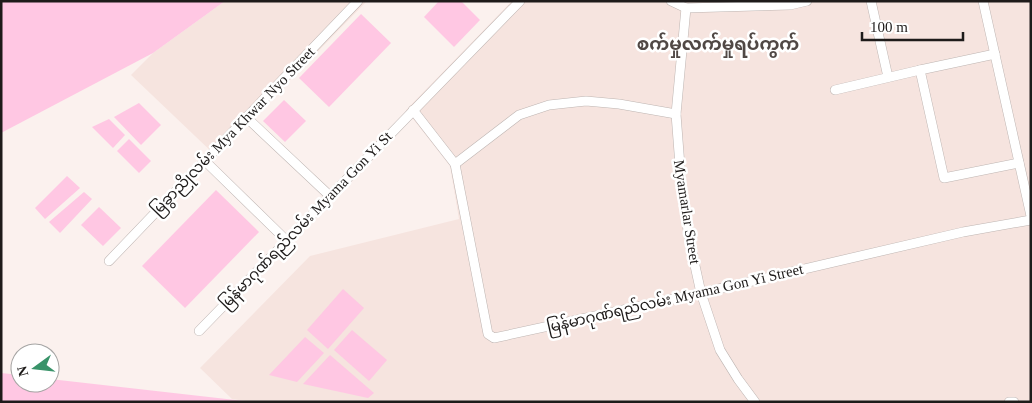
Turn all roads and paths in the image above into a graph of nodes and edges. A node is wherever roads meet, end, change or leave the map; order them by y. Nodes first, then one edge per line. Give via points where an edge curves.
1 (358, 1) edge
2 (520, 1) edge
3 (671, 1) edge
4 (807, 1) edge
5 (871, 1) edge
6 (983, 1) edge
7 (686, 8) junction
8 (995, 54) junction
9 (920, 70) junction
10 (888, 77) junction
11 (835, 90) dead end
12 (413, 110) junction
13 (676, 114) junction
14 (246, 117) junction
15 (204, 160) junction
16 (1019, 163) junction
17 (455, 164) junction
18 (330, 196) junction
19 (1031, 216) edge
20 (1031, 220) edge
21 (287, 241) junction
22 (109, 260) dead end
23 (701, 293) junction
24 (199, 331) dead end
25 (755, 402) edge

1 - 14 street, မြခွာညိုလမ်း Mya Khwar Nyo Street
2 - 12 street, မြန်မာဂုဏ်ရည်လမ်း Myama Gon Yi St
3 - 7 street
4 - 7 street via 790,5
5 - 10 street
6 - 8 street
7 - 13 street, Myamarlar Street
8 - 9 street
8 - 16 street
9 - 10 street
9 - 16 street via 944,178
10 - 11 street
12 - 17 street
12 - 18 street, မြန်မာဂုဏ်ရည်လမ်း Myama Gon Yi St
13 - 17 street via 586,101 549,105 519,115
13 - 23 street, Myamarlar Street via 682,192
14 - 15 street, မြခွာညိုလမ်း Mya Khwar Nyo Street
14 - 18 street
15 - 21 street
15 - 22 street, မြခွာညိုလမ်း Mya Khwar Nyo Street
16 - 19 street
17 - 23 street, မြန်မာဂုဏ်ရည်လမ်း Myama Gon Yi Street via 488,334 494,338
18 - 21 street, မြန်မာဂုဏ်ရည်လမ်း Myama Gon Yi St
20 - 23 street, မြန်မာဂုဏ်ရည်လမ်း Myama Gon Yi Street via 963,232
21 - 24 street, မြန်မာဂုဏ်ရည်လမ်း Myama Gon Yi St
23 - 25 street, Myamarlar Street via 720,350

